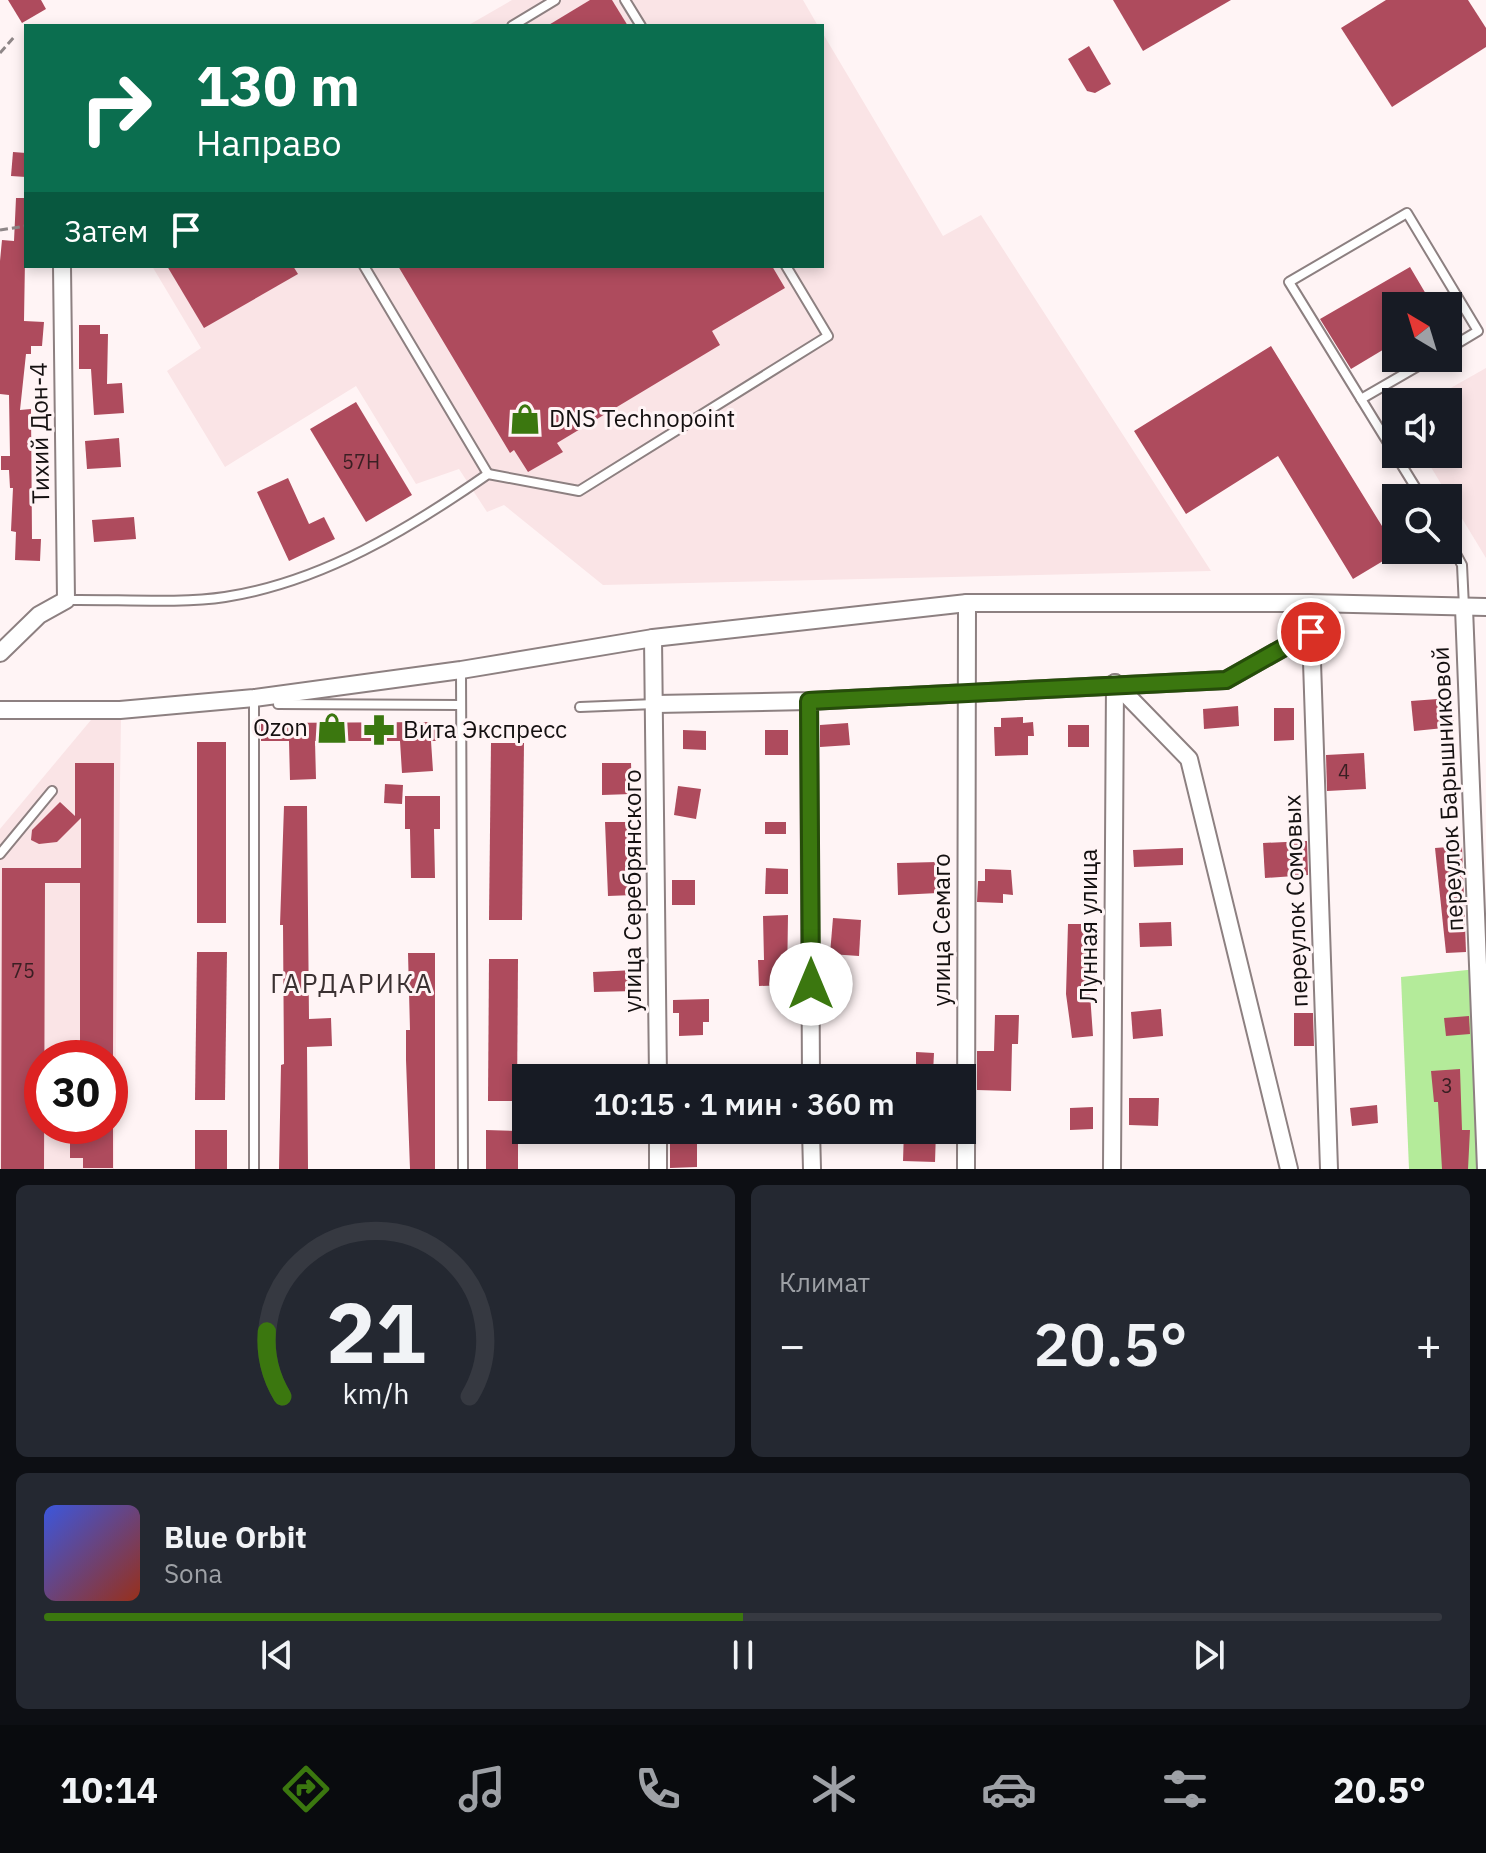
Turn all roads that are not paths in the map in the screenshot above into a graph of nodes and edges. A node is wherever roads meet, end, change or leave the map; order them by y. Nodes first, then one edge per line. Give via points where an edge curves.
1 (555, 0) edge
2 (625, 0) edge
3 (515, 24) edge
4 (640, 24) edge
5 (62, 268) edge
6 (365, 268) edge
7 (787, 268) edge
8 (1455, 292) edge
9 (1462, 304) edge
10 (1462, 341) edge
11 (1408, 372) edge
12 (1361, 399) junction
13 (488, 474) junction
14 (1413, 484) edge
15 (1461, 564) edge
16 (66, 600) junction
17 (967, 603) junction
18 (1309, 603) junction
19 (1486, 607) edge
20 (1464, 608) junction
21 (1311, 632) junction
22 (653, 638) junction
23 (0, 653) edge
24 (461, 670) junction
25 (1115, 683) junction
26 (966, 691) junction
27 (254, 698) junction
28 (809, 701) junction
29 (278, 704) dead end
30 (656, 704) junction
31 (460, 705) junction
32 (580, 707) dead end
33 (0, 710) edge
34 (52, 791) dead end
35 (0, 854) edge
36 (658, 1064) edge
37 (811, 1064) edge
38 (658, 1144) edge
39 (811, 1144) edge
40 (254, 1169) edge
41 (463, 1169) edge
42 (658, 1169) edge
43 (812, 1169) edge
44 (966, 1169) edge
45 (1112, 1169) edge
46 (1289, 1169) edge
47 (1329, 1169) edge
48 (1486, 1169) edge

1 - 3 lane
2 - 4 lane
5 - 16 street, Тихий Дон-4
6 - 13 lane
7 - 13 lane via 828,336 579,491
8 - 12 lane via 1407,213 1289,282
9 - 10 lane via 1478,331
11 - 12 lane
12 - 14 lane
13 - 16 lane via 410,529 310,574 224,597
15 - 20 lane
16 - 23 street via 39,615
17 - 18 street
17 - 22 street
17 - 26 street, улица Семаго
18 - 20 street
18 - 21 street, переулок Сомовых
19 - 20 street
20 - 48 street, переулок Барышниковой
21 - 25 street via 1226,680
21 - 47 street, переулок Сомовых
22 - 24 street
22 - 30 street, улица Серебрянского
24 - 27 street
24 - 31 lane
25 - 26 street
25 - 45 street, Лунная улица
25 - 46 street via 1189,759
26 - 28 street
26 - 44 street, улица Семаго
27 - 33 street via 121,715
27 - 40 lane
28 - 30 street
28 - 37 street
29 - 31 lane
30 - 32 lane
30 - 36 street, улица Серебрянского
31 - 41 lane
34 - 35 lane
38 - 42 street
39 - 43 street

